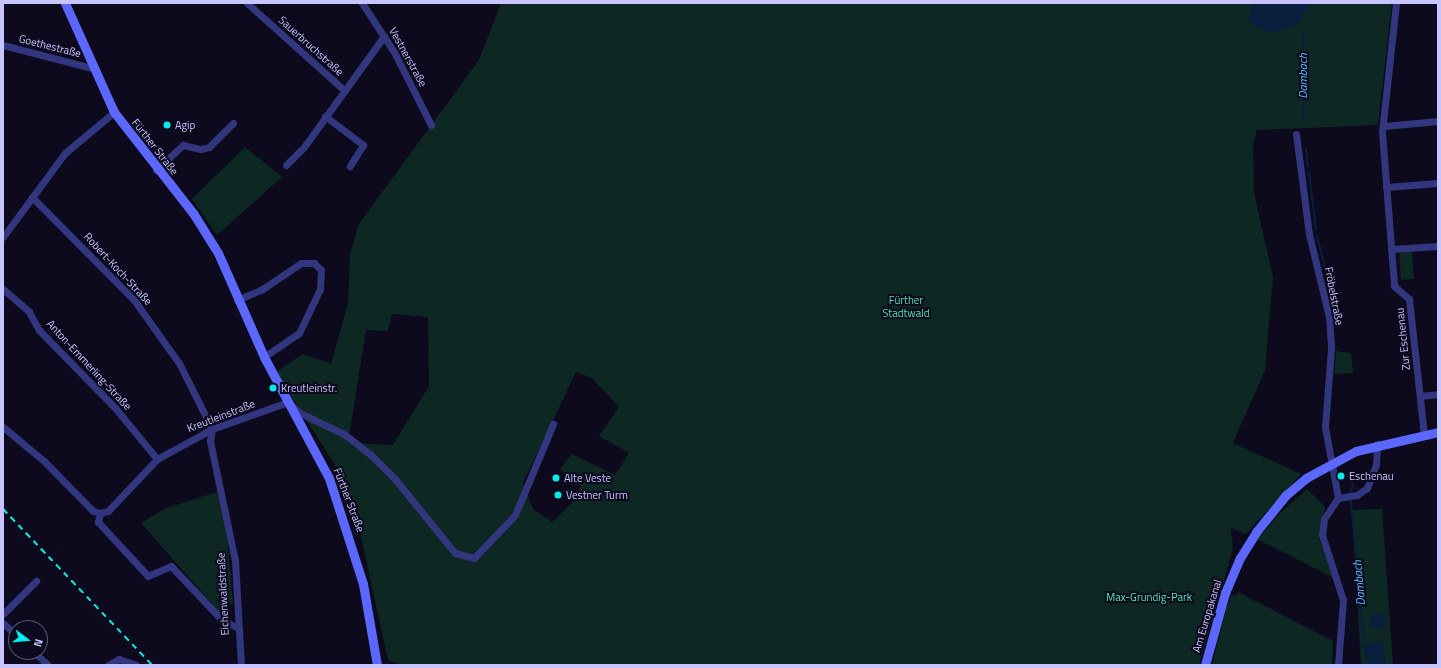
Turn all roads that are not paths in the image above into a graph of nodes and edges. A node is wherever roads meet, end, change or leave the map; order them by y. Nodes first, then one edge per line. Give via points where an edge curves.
1 (65, 3) edge
2 (247, 3) edge
3 (362, 3) edge
4 (1396, 3) edge
5 (384, 36) junction
6 (3, 46) edge
7 (92, 68) junction
8 (342, 89) junction
9 (114, 112) junction
10 (325, 116) junction
11 (1438, 121) edge
12 (233, 123) dead end
13 (431, 125) dead end
14 (1384, 126) junction
15 (1296, 134) dead end
16 (286, 165) dead end
17 (350, 166) dead end
18 (156, 170) junction
19 (1438, 183) edge
20 (1386, 187) junction
21 (32, 197) junction
22 (3, 237) edge
23 (1438, 246) edge
24 (1391, 249) junction
25 (3, 289) edge
26 (237, 300) junction
27 (264, 357) junction
28 (1438, 394) edge
29 (1420, 396) junction
30 (288, 402) junction
31 (553, 424) dead end
32 (3, 427) edge
33 (212, 430) junction
34 (1438, 432) edge
35 (1424, 434) junction
36 (1377, 444) junction
37 (157, 459) junction
38 (1333, 462) junction
39 (217, 474) joint
40 (1338, 498) junction
41 (100, 513) junction
42 (36, 581) dead end
43 (3, 614) edge
44 (236, 627) junction
45 (108, 665) edge
46 (136, 665) edge
47 (241, 665) edge
48 (377, 665) edge
49 (1205, 665) edge
50 (1338, 665) edge

1 - 7 main road, Fürther Straße
2 - 8 street, Sauerbruchstraße
3 - 5 street, Vestnerstraße
4 - 14 street, Zur Eschenau
5 - 8 street
5 - 13 street, Vestnerstraße
6 - 7 street, Goethestraße
7 - 9 main road, Fürther Straße
8 - 10 street
9 - 18 main road, Fürther Straße
9 - 21 street via 65,152
10 - 16 street via 304,147
10 - 17 street via 363,145
11 - 14 street
12 - 18 street via 209,146 201,149 183,145
14 - 20 street, Zur Eschenau
15 - 38 street, Fröbelstraße via 1309,234 1329,317 1331,349 1325,427
18 - 26 main road, Fürther Straße via 192,212 218,253
19 - 20 street
20 - 24 street, Zur Eschenau
21 - 22 street
21 - 33 street, Robert-Koch-Straße via 134,300 179,363
23 - 24 street
24 - 29 street, Zur Eschenau via 1394,286 1410,299
25 - 37 street, Anton-Emmerling-Straße via 29,312 39,330 116,409
26 - 27 main road, Fürther Straße
26 - 27 street via 261,290 301,263 314,263 321,270 320,289 299,333
27 - 30 main road, Fürther Straße
28 - 29 street
29 - 35 street, Zur Eschenau
30 - 31 street via 300,413 344,434 370,454 463,558 474,558 515,515
30 - 33 street, Kreutleinstraße
30 - 48 main road, Fürther Straße via 329,478 349,532 363,584
32 - 41 street via 44,461 93,511
33 - 37 street, Kreutleinstraße
33 - 39 street, Robert-Koch-Straße via 210,441
34 - 35 main road, Am Europakanal
35 - 36 main road, Am Europakanal
36 - 38 main road, Am Europakanal
36 - 40 street via 1376,465 1367,488 1357,495
37 - 41 street, Kreutleinstraße via 108,511
38 - 40 street, Fröbelstraße
38 - 49 main road, Am Europakanal via 1286,495 1256,532 1225,593
39 - 44 street, Eichenwaldstraße via 234,561
40 - 50 street via 1324,519 1322,535 1343,600
41 - 44 street via 98,522 148,576 171,566 222,620
42 - 43 street
44 - 47 street, Eichenwaldstraße
45 - 46 street via 119,660

